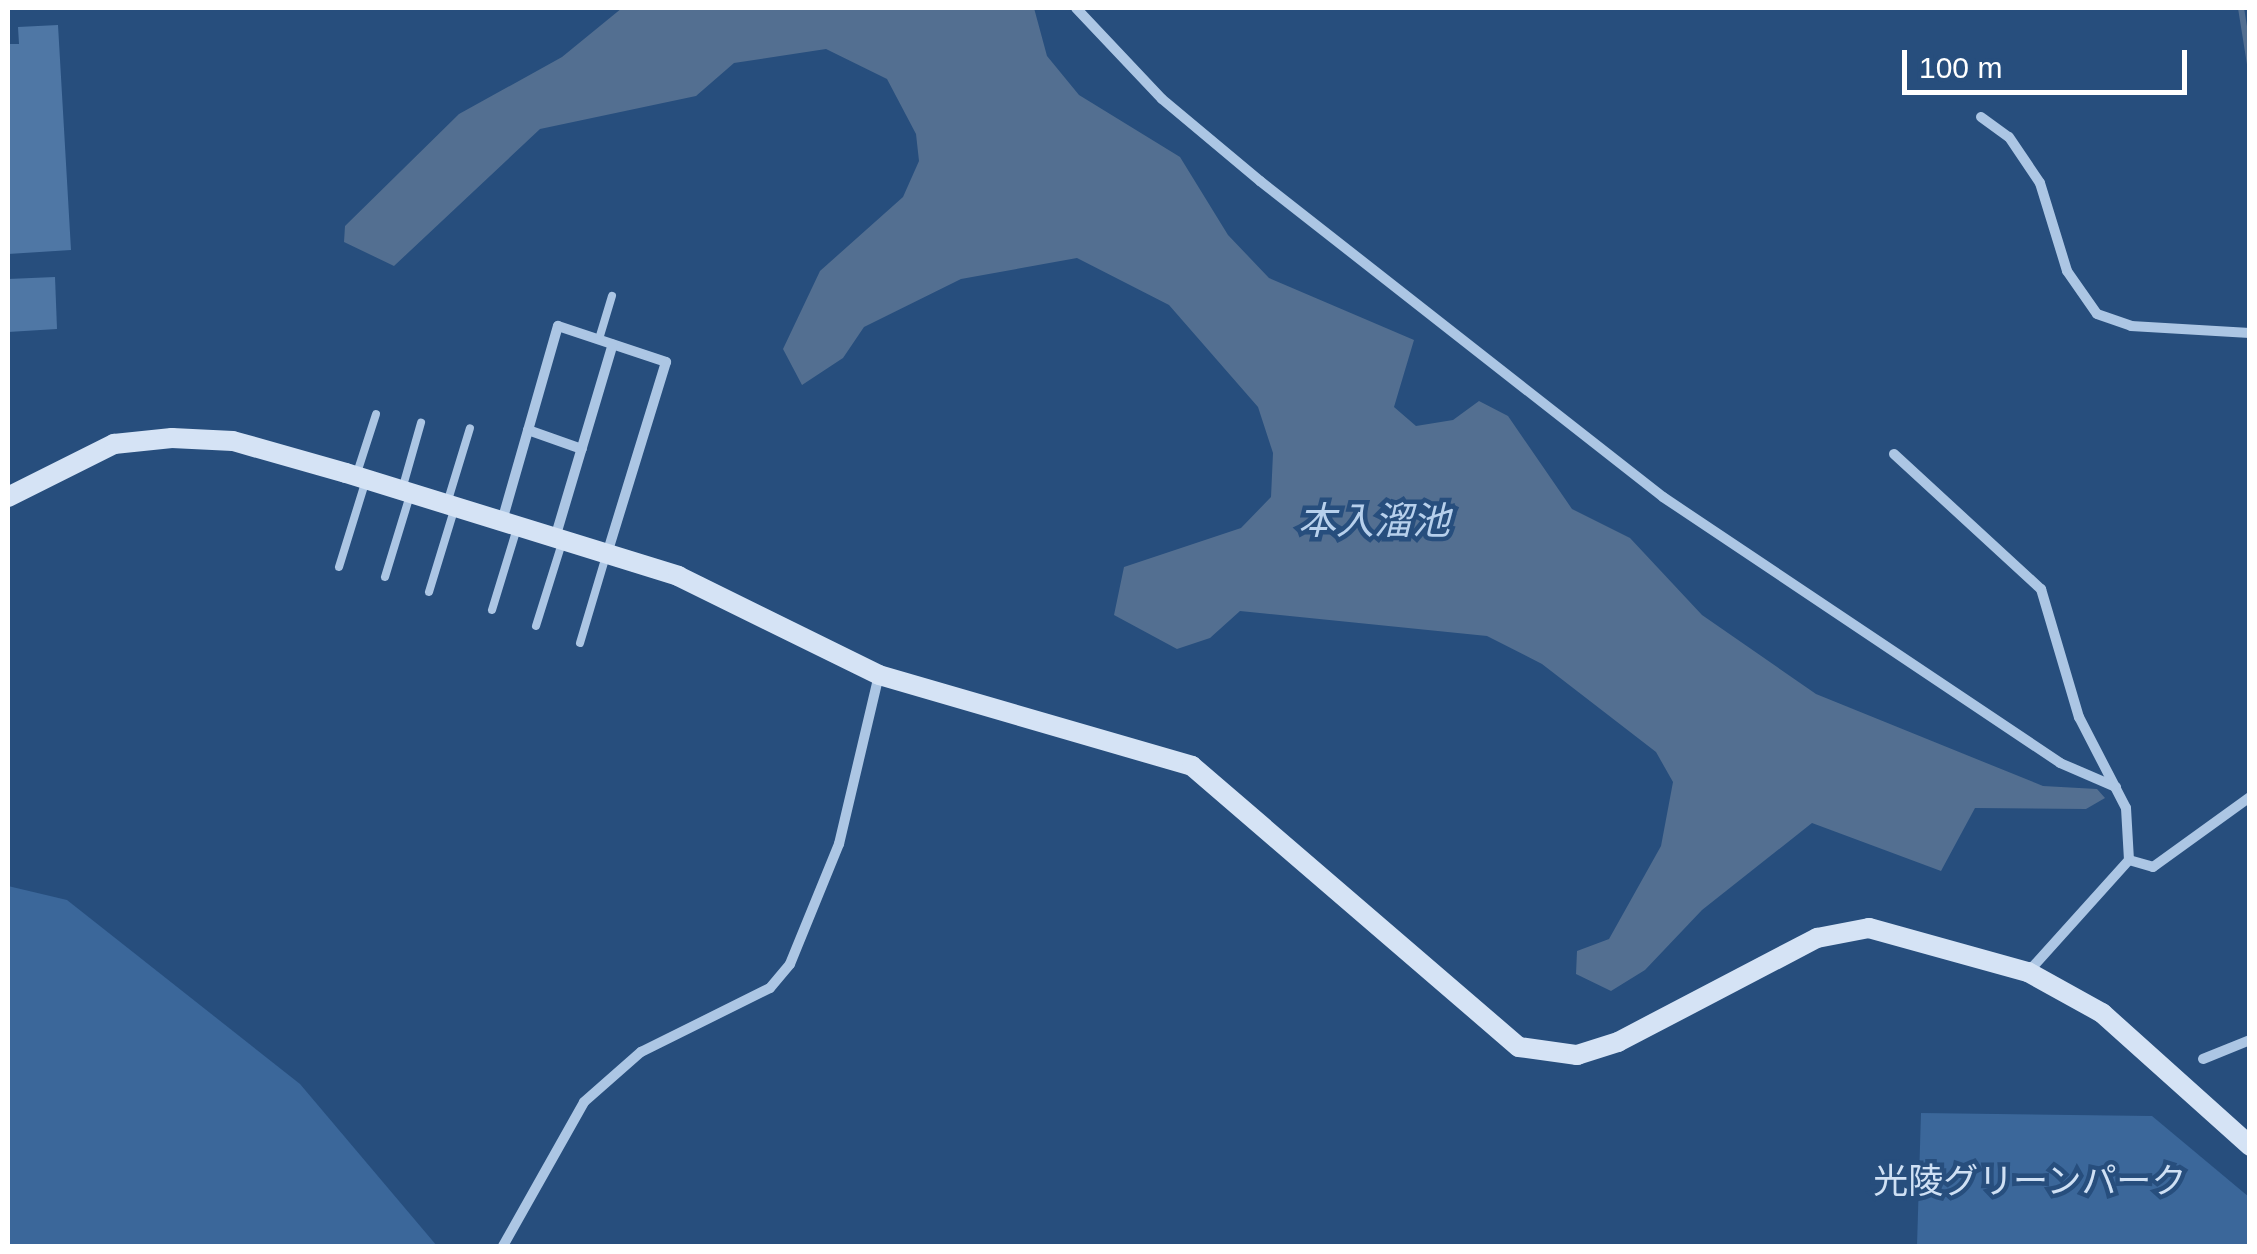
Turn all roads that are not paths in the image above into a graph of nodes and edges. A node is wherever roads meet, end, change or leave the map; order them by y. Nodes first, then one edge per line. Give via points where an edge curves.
1 (1076, 8) edge
2 (1981, 117) dead end
3 (612, 296) dead end
4 (2250, 333) edge
5 (599, 340) junction
6 (614, 344) junction
7 (376, 414) dead end
8 (422, 423) dead end
9 (470, 428) dead end
10 (528, 430) junction
11 (582, 449) junction
12 (1894, 454) dead end
13 (361, 477) junction
14 (406, 491) junction
15 (8, 497) edge
16 (451, 505) junction
17 (510, 524) junction
18 (559, 539) junction
19 (607, 554) junction
20 (339, 567) dead end
21 (385, 577) dead end
22 (428, 592) dead end
23 (492, 610) dead end
24 (536, 626) dead end
25 (580, 642) dead end
26 (879, 675) junction
27 (2116, 787) junction
28 (2250, 797) edge
29 (2129, 860) junction
30 (2028, 972) junction
31 (2250, 1040) edge
32 (2203, 1059) dead end
33 (2250, 1146) edge
34 (503, 1246) edge

1 - 27 street via 1176,110 1553,414 2060,763
2 - 4 street via 2009,136 2040,184 2067,270 2097,314 2130,326
3 - 5 lane
5 - 6 street
5 - 10 street via 558,326
6 - 11 street
6 - 19 street via 666,362
7 - 13 lane
8 - 14 lane
9 - 16 lane
10 - 11 street
10 - 17 street
11 - 18 street
12 - 27 street via 2042,589 2079,717
13 - 14 street
13 - 15 street via 234,441 172,438 114,444
13 - 20 lane
14 - 16 street
14 - 21 lane
16 - 17 street
16 - 22 lane
17 - 18 street
17 - 23 lane
18 - 19 street
18 - 24 lane
19 - 25 lane
19 - 26 street via 678,576
26 - 30 street via 1192,766 1227,787 1481,1021 1549,1055 1618,1042 1817,938 1869,928
26 - 34 street via 840,844 790,964 770,988 641,1052 584,1102
27 - 29 street
28 - 29 street via 2153,867
29 - 30 street
30 - 33 street via 2102,1013
31 - 32 street

